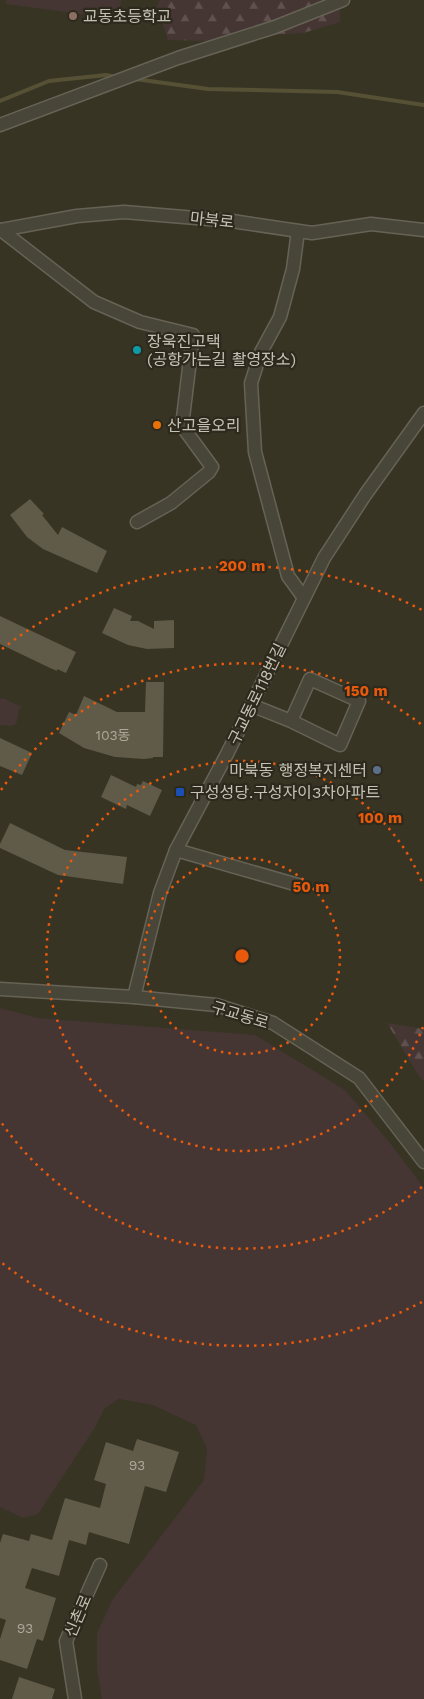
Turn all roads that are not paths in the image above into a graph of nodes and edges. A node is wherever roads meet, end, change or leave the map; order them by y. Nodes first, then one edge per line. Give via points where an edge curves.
1 (343, 0) edge
2 (0, 125) edge
3 (1, 230) edge
4 (424, 230) edge
5 (298, 231) junction
6 (424, 412) edge
7 (137, 522) dead end
8 (304, 598) junction
9 (252, 704) junction
10 (291, 721) junction
11 (176, 850) junction
12 (298, 885) dead end
13 (0, 989) edge
14 (134, 996) junction
15 (424, 1162) edge
16 (100, 1566) dead end
17 (75, 1699) edge

1 - 2 street
3 - 5 street, 마북로 via 77,216 124,212 232,221
3 - 7 street via 94,302 140,322 193,335 182,426 212,467 170,503
4 - 5 street, 마북로 via 371,224 312,233
5 - 8 street via 293,269 280,317 261,352 251,383 255,452 288,576
6 - 8 street, 구교동로118번길 via 324,558
8 - 9 street, 구교동로118번길
9 - 10 street
9 - 11 street, 구교동로118번길
10 - 10 street via 340,745 359,701 310,679
11 - 12 street
11 - 14 street, 구교동로118번길 via 160,894
13 - 14 street, 구교동로
14 - 15 street, 구교동로 via 216,1005 273,1023 359,1078
16 - 17 street, 신촌로 via 66,1641

